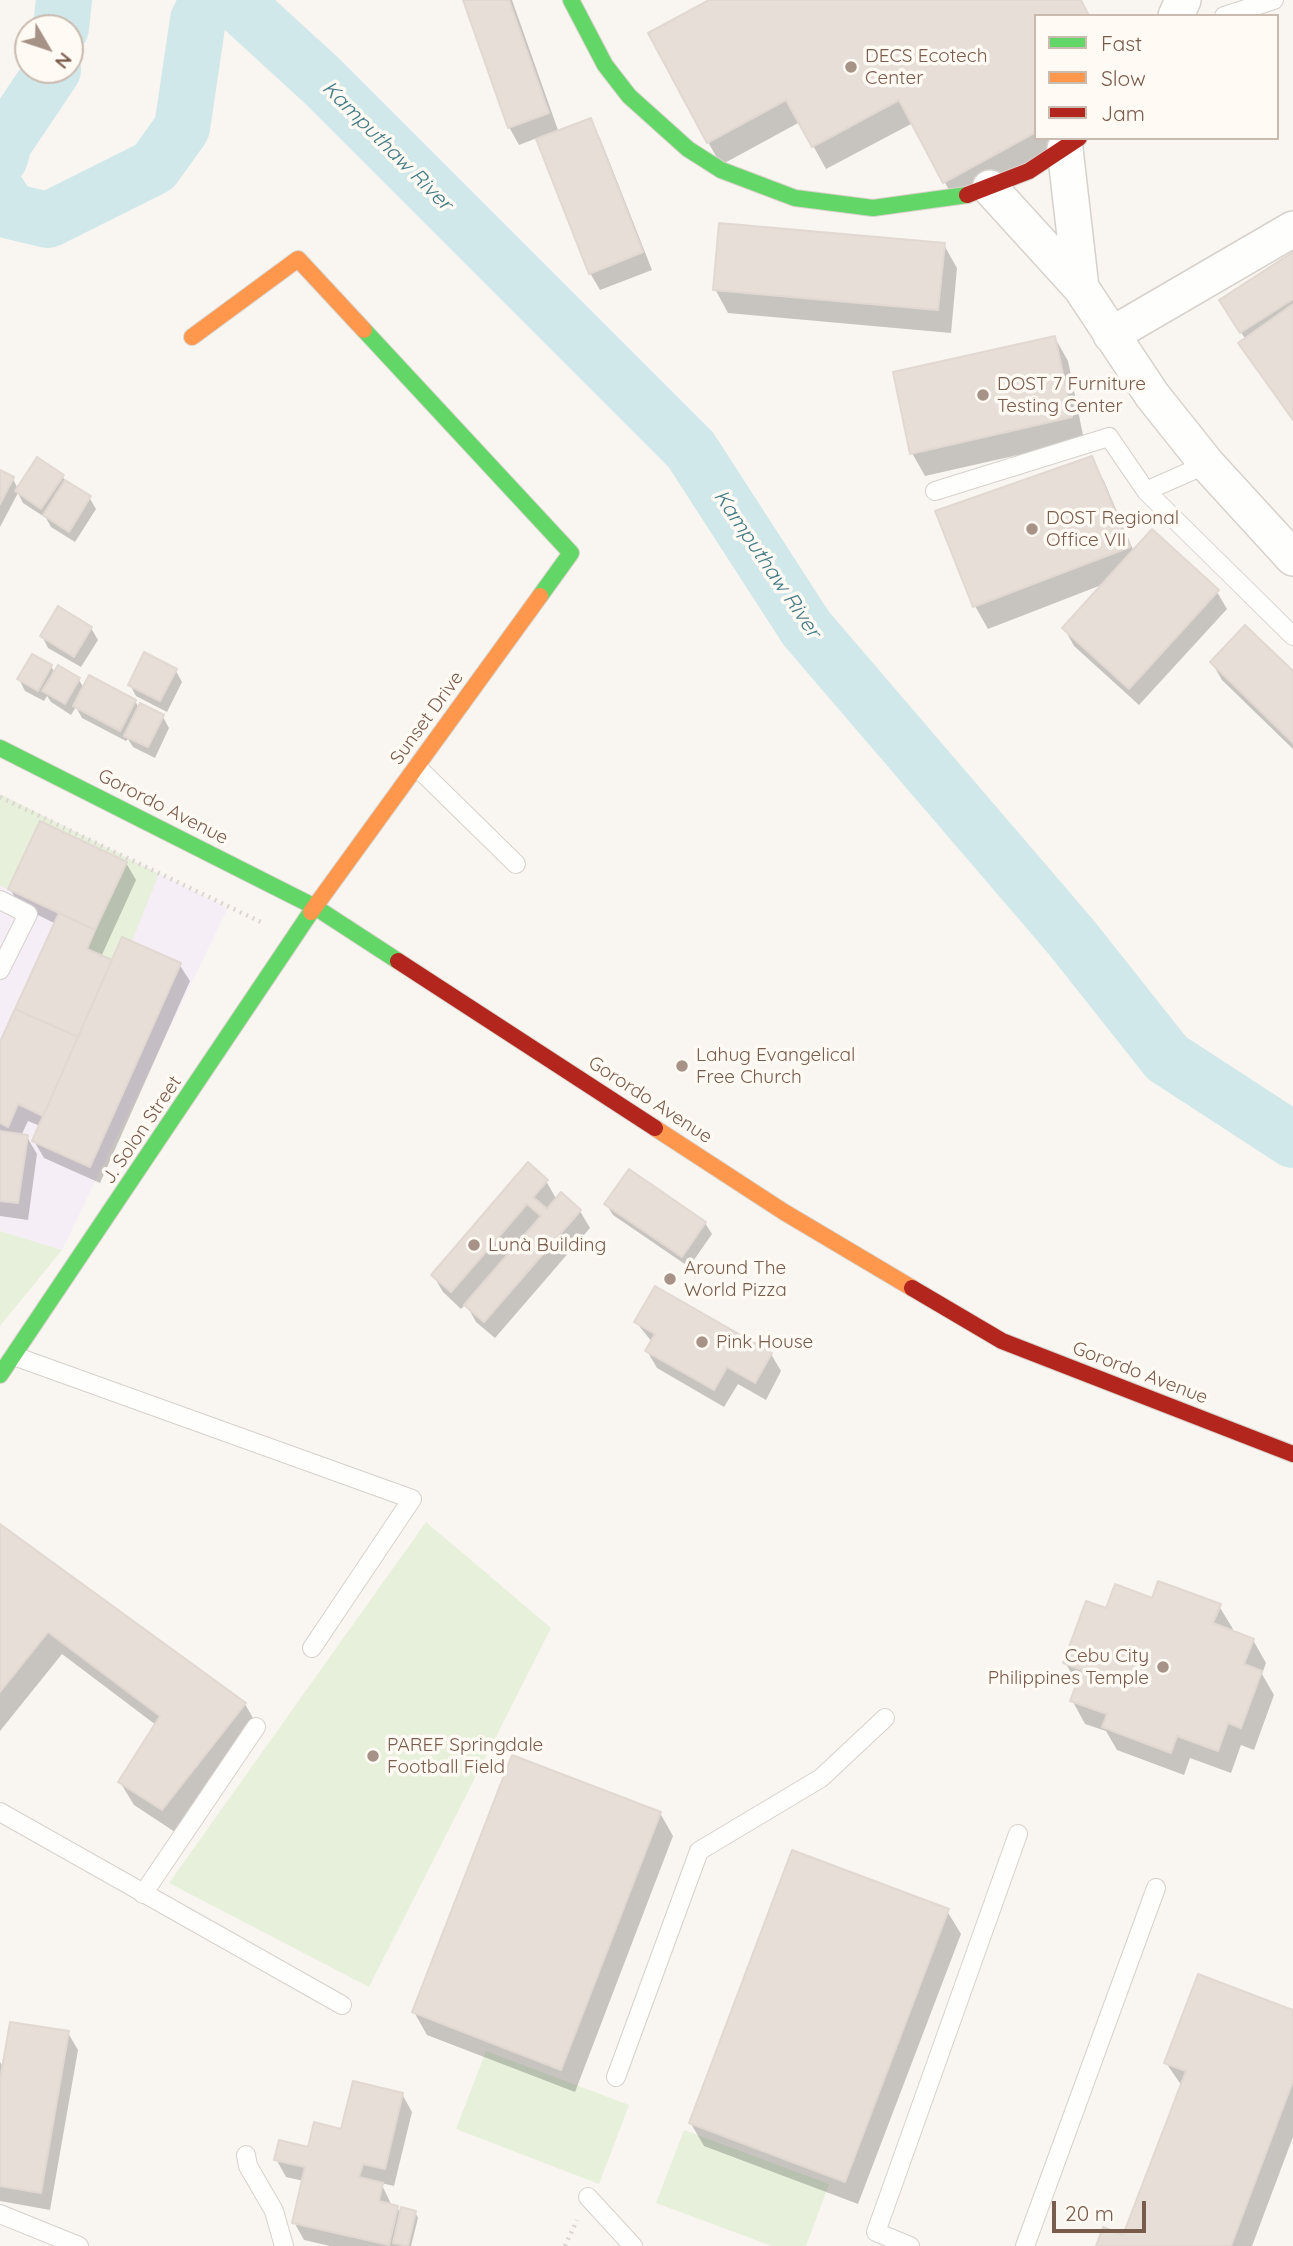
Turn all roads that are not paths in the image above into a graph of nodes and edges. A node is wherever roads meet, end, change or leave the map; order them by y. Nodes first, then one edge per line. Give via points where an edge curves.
1 (571, 0) edge
2 (1274, 0) edge
3 (1230, 14) edge
4 (1072, 144) edge
5 (990, 188) junction
6 (1293, 229) edge
7 (1081, 288) junction
8 (1111, 335) junction
9 (192, 337) dead end
10 (1207, 464) junction
11 (935, 491) dead end
12 (1146, 491) junction
13 (1293, 558) edge
14 (1293, 636) edge
15 (5, 750) edge
16 (418, 768) junction
17 (0, 772) edge
18 (516, 864) dead end
19 (0, 900) edge
20 (316, 907) junction
21 (0, 970) edge
22 (14, 1356) junction
23 (0, 1375) edge
24 (1293, 1454) edge
25 (312, 1648) dead end
26 (886, 1718) dead end
27 (256, 1727) dead end
28 (0, 1812) edge
29 (1018, 1834) dead end
30 (1156, 1888) dead end
31 (143, 1894) junction
32 (342, 2005) dead end
33 (616, 2077) dead end
34 (247, 2155) dead end
35 (588, 2197) dead end
36 (0, 2214) edge
37 (79, 2246) edge
38 (284, 2246) edge
39 (633, 2246) edge
40 (910, 2246) edge
41 (1024, 2246) edge

1 - 5 street via 598,54 629,96 688,149 758,186 808,201 873,208 952,200
2 - 3 lane
4 - 5 street
4 - 7 street
5 - 7 street
6 - 8 street
7 - 8 street
8 - 10 street
9 - 16 street, Sunset Drive via 298,259 571,553
10 - 12 lane
10 - 13 street
11 - 12 lane via 1110,438
12 - 14 lane
15 - 17 lane
15 - 20 street, Gorordo Avenue
16 - 18 lane
16 - 20 street, Sunset Drive
19 - 21 lane via 28,914
20 - 22 street, J. Solon Street
20 - 24 street, Gorordo Avenue via 784,1212 1002,1341
22 - 23 street, J. Solon Street
22 - 25 lane via 412,1499
26 - 33 lane via 821,1778 699,1851
27 - 31 lane
28 - 31 lane
29 - 40 lane via 876,2232
30 - 41 lane
31 - 32 lane
34 - 38 lane via 248,2166 274,2211
35 - 39 lane
36 - 37 lane

